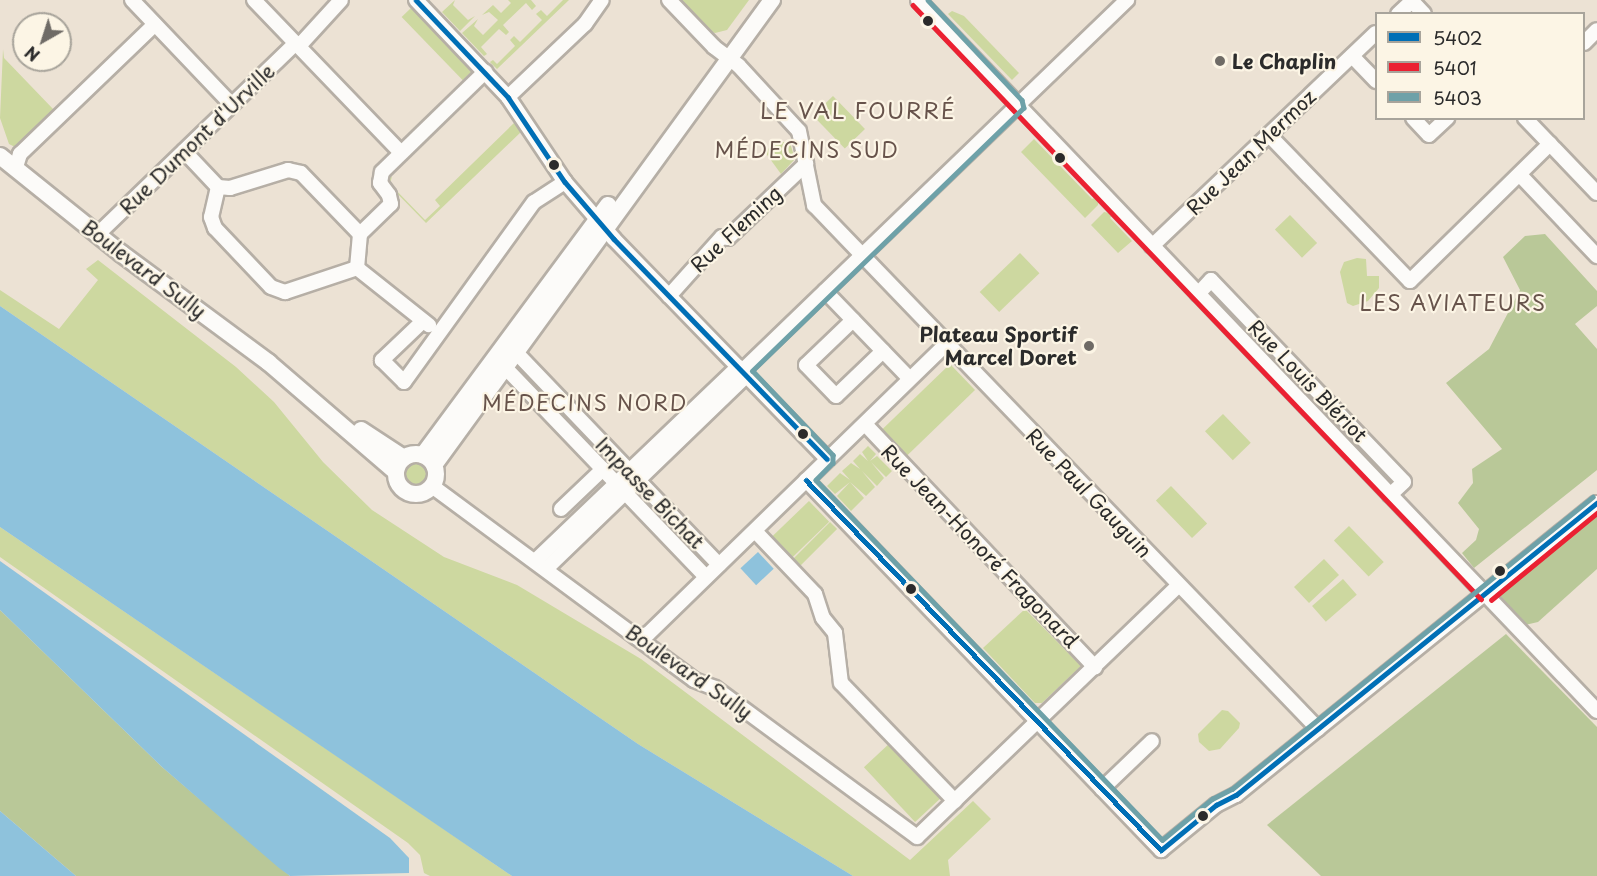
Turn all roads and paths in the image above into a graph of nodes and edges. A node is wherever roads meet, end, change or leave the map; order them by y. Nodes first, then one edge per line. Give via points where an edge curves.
1 (132, 0) edge
2 (254, 0) edge
3 (341, 0) edge
4 (416, 0) edge
5 (602, 0) edge
6 (669, 0) edge
7 (761, 0) edge
8 (772, 0) edge
9 (918, 0) edge
10 (1127, 0) edge
11 (1411, 0) edge
12 (1400, 12) edge
13 (1422, 12) edge
14 (155, 24) junction
15 (1597, 30) edge
16 (1375, 35) edge
17 (1585, 42) edge
18 (297, 45) junction
19 (726, 56) junction
20 (1352, 56) junction
21 (485, 72) junction
22 (1375, 79) edge
23 (508, 97) junction
24 (232, 105) junction
25 (1017, 105) junction
26 (1415, 120) edge
27 (1445, 120) edge
28 (1527, 120) edge
29 (1269, 135) junction
30 (1550, 144) junction
31 (184, 151) junction
32 (401, 153) junction
33 (0, 156) edge
34 (806, 164) junction
35 (16, 167) junction
36 (1520, 175) junction
37 (565, 182) junction
38 (218, 187) junction
39 (1597, 193) edge
40 (602, 224) junction
41 (98, 234) junction
42 (360, 234) junction
43 (1152, 246) junction
44 (862, 255) junction
45 (1597, 256) edge
46 (357, 268) junction
47 (825, 291) junction
48 (669, 296) junction
49 (853, 320) junction
50 (423, 321) junction
51 (440, 332) junction
52 (946, 344) junction
53 (511, 348) junction
54 (883, 351) junction
55 (500, 363) junction
56 (742, 371) junction
57 (910, 380) junction
58 (865, 424) junction
59 (827, 459) junction
60 (428, 460) junction
61 (400, 465) junction
62 (603, 469) junction
63 (633, 476) junction
64 (806, 480) junction
65 (432, 486) junction
66 (620, 488) junction
67 (1597, 503) edge
68 (561, 509) dead end
69 (755, 531) junction
70 (541, 565) junction
71 (719, 565) junction
72 (706, 577) junction
73 (1178, 586) junction
74 (1486, 594) junction
75 (636, 637) junction
76 (1095, 667) junction
77 (1597, 711) edge
78 (1038, 722) junction
79 (1318, 729) junction
80 (1152, 741) dead end
81 (1102, 789) junction
82 (955, 801) junction

1 - 14 street
2 - 18 street
3 - 18 street, Rue Dumont d'Urville
4 - 21 street
5 - 23 street via 585,24
6 - 19 street, Rue Paul Gauguin
7 - 19 main road
8 - 19 main road
9 - 25 street
10 - 25 street
11 - 12 street
11 - 13 street
14 - 24 street
14 - 35 street via 20,154
15 - 17 street
16 - 20 street, Rue Jean Mermoz
18 - 24 street, Rue Dumont d'Urville
18 - 32 street
19 - 34 street, Rue Paul Gauguin via 799,130
19 - 40 main road
20 - 22 street
20 - 29 street, Rue Jean Mermoz
21 - 23 street
21 - 32 street
23 - 37 street
24 - 31 street, Rue Dumont d'Urville
25 - 43 street
25 - 44 street
26 - 27 street via 1429,135
28 - 30 street
29 - 36 street via 1410,280
29 - 43 street, Rue Jean Mermoz
30 - 36 street
30 - 39 street
31 - 38 street
31 - 41 street, Rue Dumont d'Urville
32 - 42 street via 380,176 391,204
33 - 35 main road, Boulevard Sully
34 - 44 street, Rue Paul Gauguin via 811,201
34 - 48 street, Rue Fleming via 728,238 722,237
35 - 41 main road, Boulevard Sully
36 - 45 street
37 - 40 street
37 - 51 street via 534,202
38 - 42 street via 230,188 288,170 301,173
38 - 46 street via 211,217 215,228 271,287 285,292
40 - 48 street
40 - 53 main road
41 - 61 main road, Boulevard Sully
42 - 46 street
43 - 74 street
44 - 47 street
44 - 52 street, Rue Paul Gauguin
46 - 50 street
47 - 49 street
47 - 56 street
48 - 56 street
49 - 54 street
49 - 54 street via 806,365 836,396
50 - 51 street
50 - 51 street via 382,360 404,382
52 - 57 street
52 - 73 street, Rue Paul Gauguin
53 - 55 main road
53 - 63 street, Impasse Bichat
54 - 57 street
55 - 60 main road
55 - 62 street, Impasse Bichat
56 - 59 street
56 - 63 street
57 - 58 street
58 - 59 street
58 - 76 street, Rue Jean-Honoré Fragonard
59 - 64 street
60 - 61 main road
60 - 65 main road
61 - 65 main road via 399,484 409,492 421,493
62 - 66 street, Impasse Bichat
62 - 68 street
63 - 66 street
63 - 71 street, Impasse Bichat
64 - 69 street
64 - 78 street
65 - 70 street, Boulevard Sully
66 - 70 street
66 - 72 street, Impasse Bichat
67 - 74 street
69 - 71 street
69 - 82 street via 815,594 821,614 835,633 841,683
70 - 75 street, Boulevard Sully
71 - 72 street
72 - 75 street via 648,634
73 - 76 street
73 - 79 street, Rue Paul Gauguin
74 - 77 street
74 - 79 street
75 - 82 street, Boulevard Sully via 694,680 715,688 916,837
76 - 78 street
78 - 81 street
78 - 82 street
79 - 81 street via 1161,850
80 - 81 street

